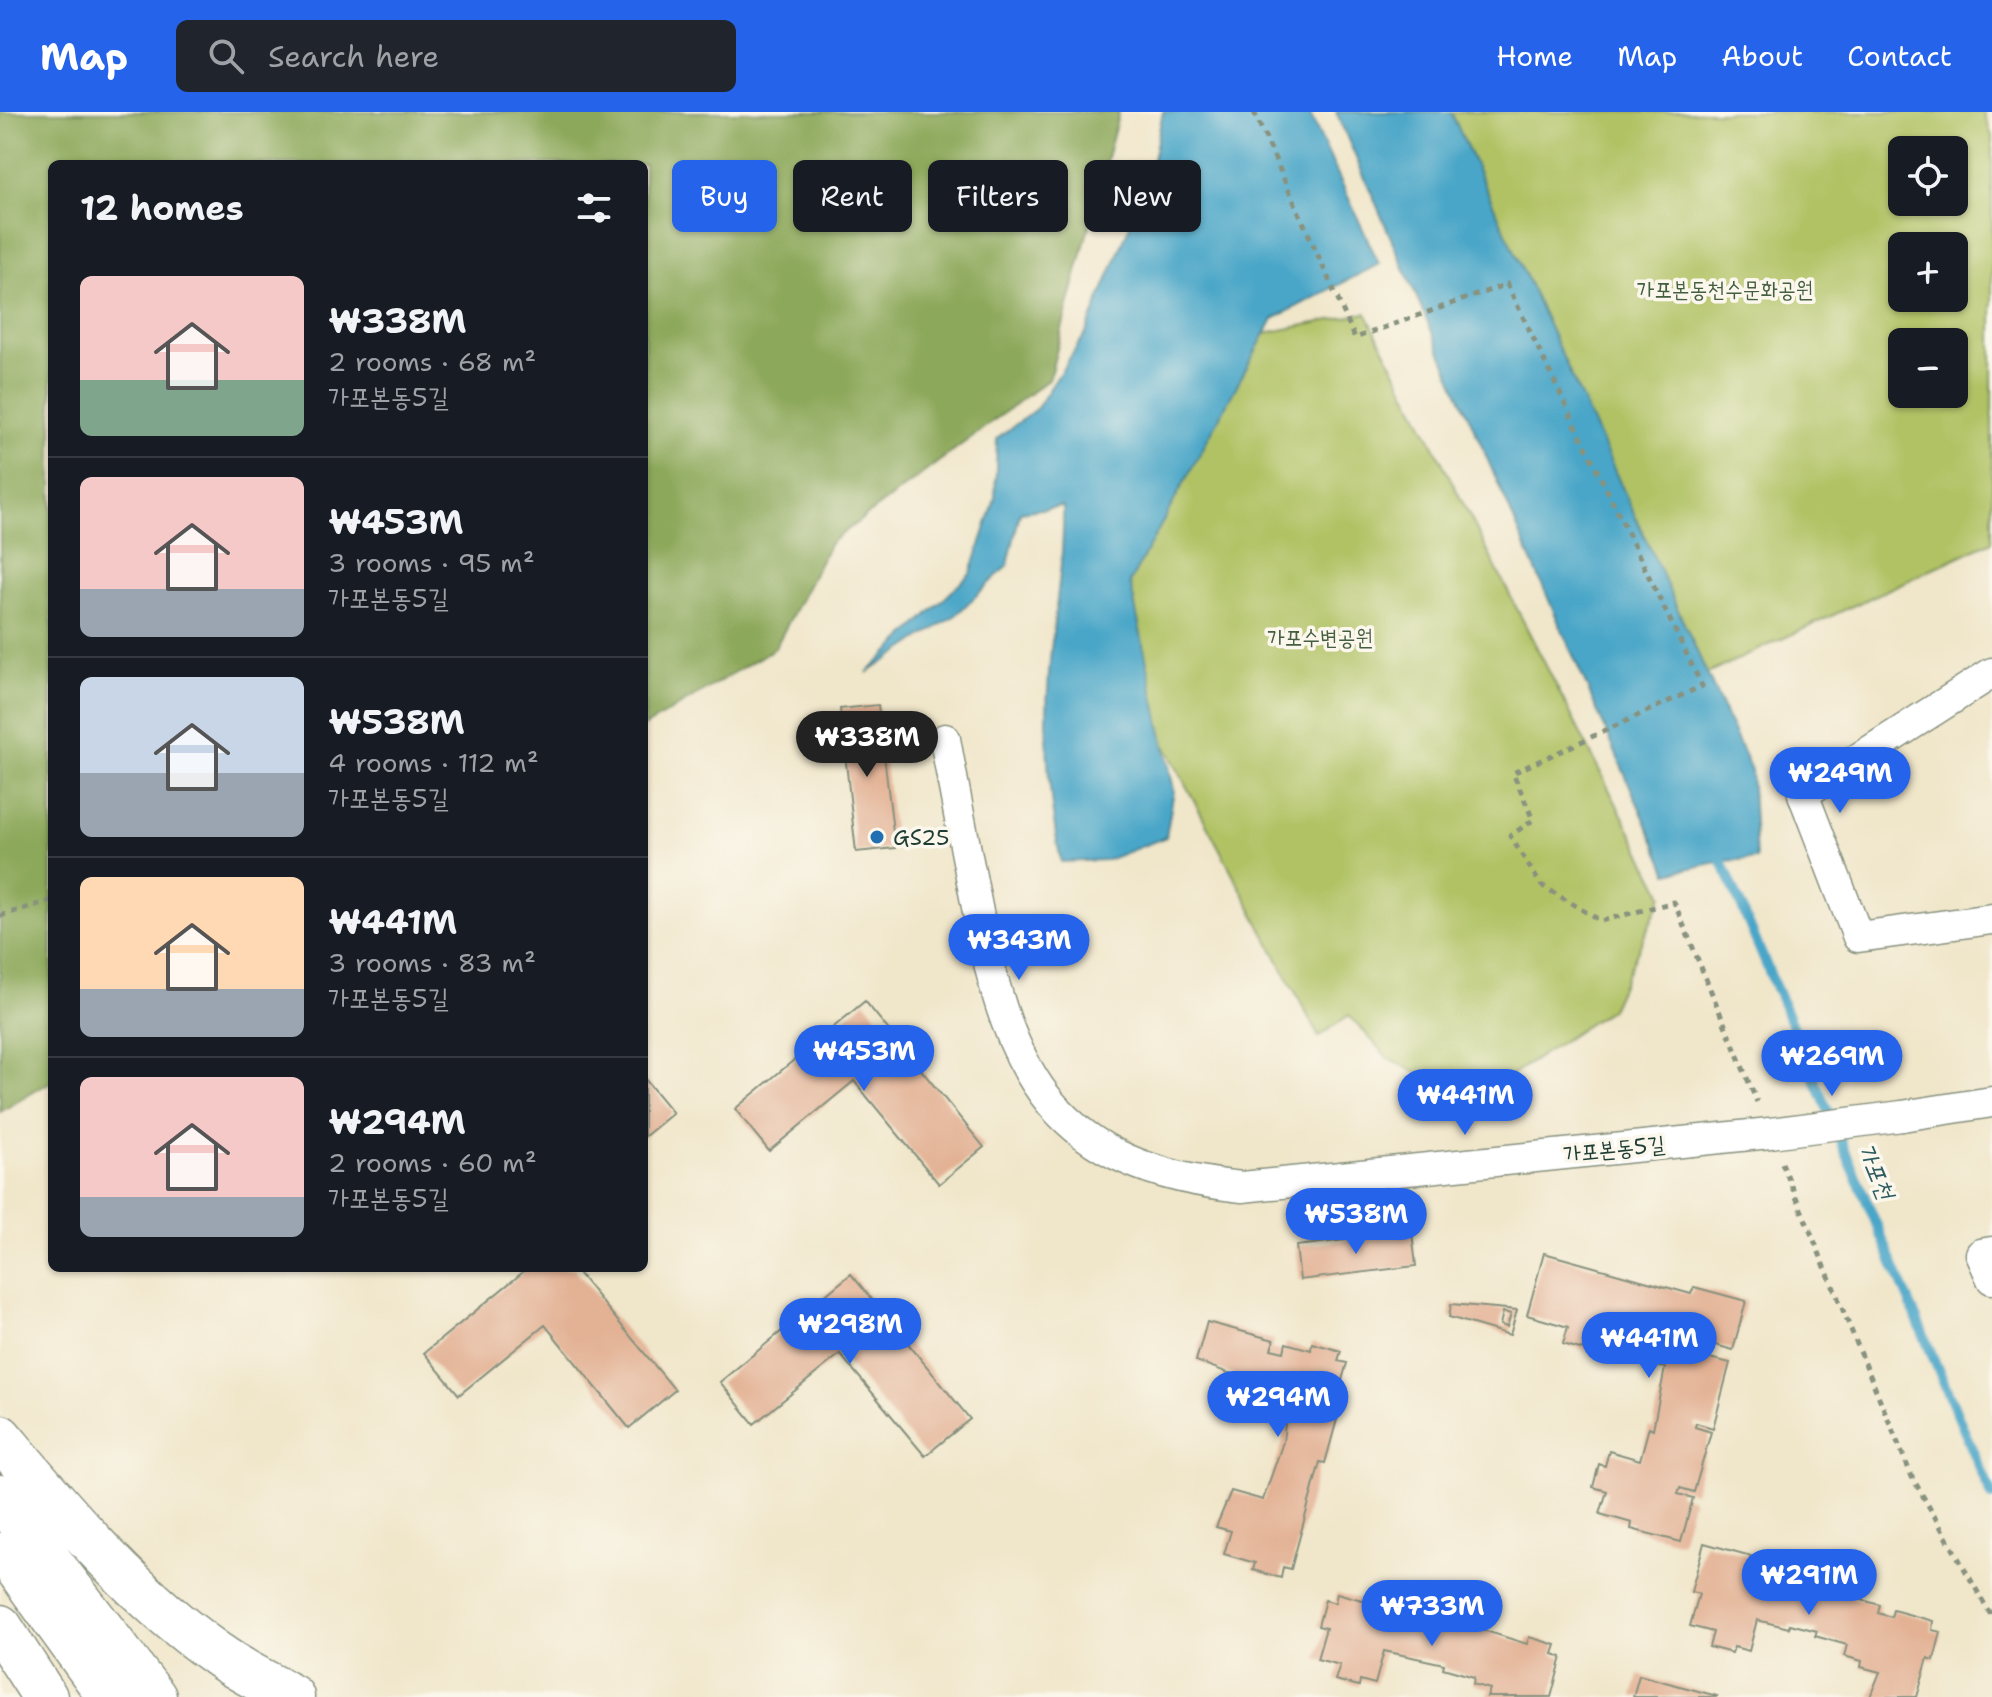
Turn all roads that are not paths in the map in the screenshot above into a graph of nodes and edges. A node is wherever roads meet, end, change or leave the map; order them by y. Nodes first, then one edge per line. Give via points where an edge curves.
1 (1992, 673) edge
2 (945, 739) dead end
3 (1992, 919) edge
4 (1992, 1102) edge
5 (1992, 1252) edge
6 (1992, 1279) edge
7 (0, 1437) edge
8 (0, 1497) edge
9 (0, 1546) edge
10 (0, 1627) edge
11 (45, 1697) edge
12 (110, 1697) edge
13 (154, 1697) edge
14 (292, 1697) edge

1 - 3 street via 1803,794 1858,937
2 - 4 street, 가포본동5길, bridge via 993,990 1029,1074 1079,1130 1116,1154 1184,1180 1242,1187 1771,1136
5 - 6 street via 1981,1254
7 - 14 highway via 92,1546 175,1621 218,1655
8 - 13 highway
9 - 12 highway
10 - 11 highway

